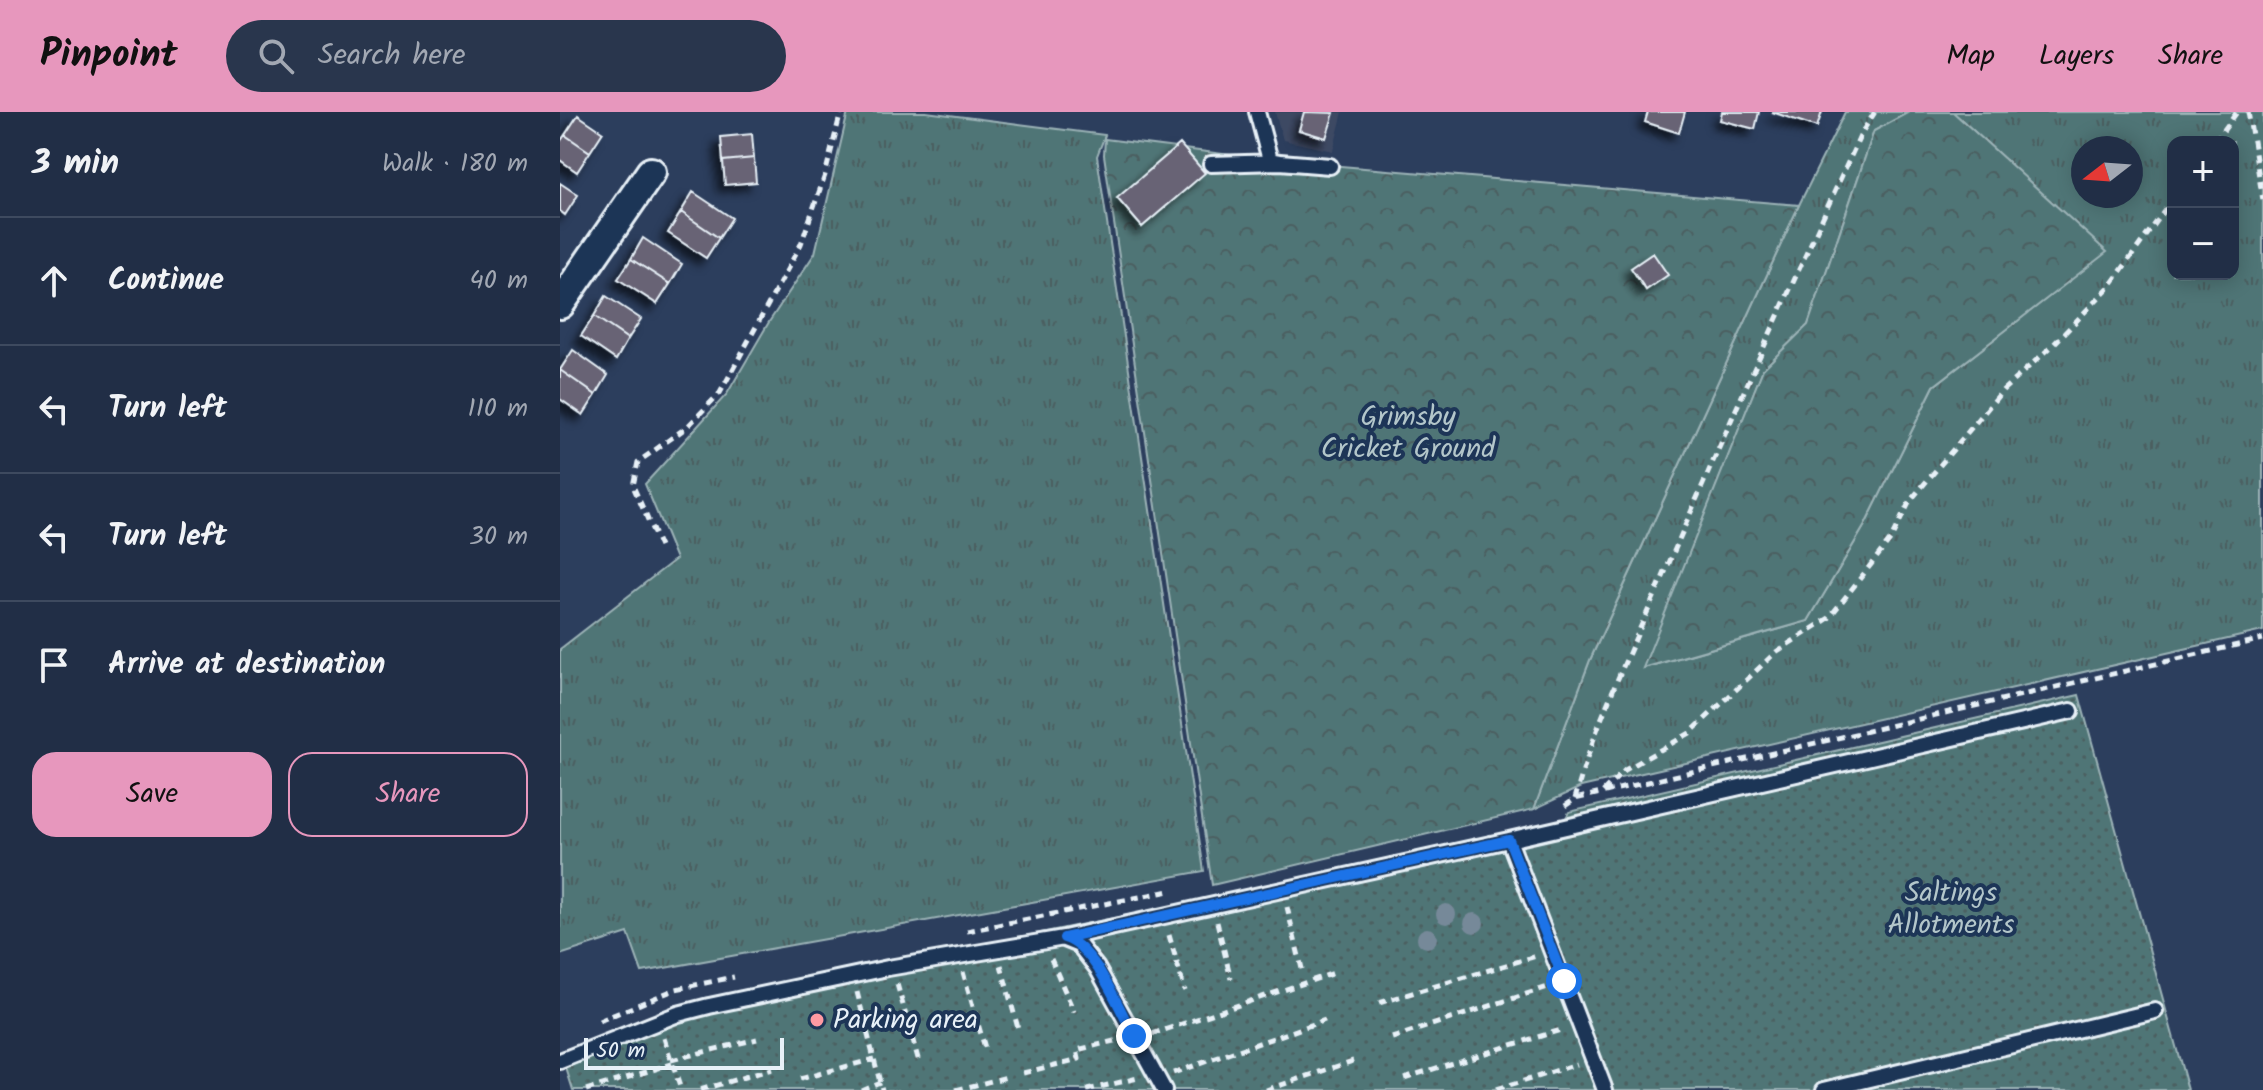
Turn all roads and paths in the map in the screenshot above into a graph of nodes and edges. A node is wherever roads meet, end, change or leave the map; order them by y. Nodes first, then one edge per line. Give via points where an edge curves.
1 (841, 112) edge
2 (1257, 112) edge
3 (1875, 112) edge
4 (2237, 112) edge
5 (2248, 112) edge
6 (2219, 136) edge
7 (1280, 162) junction
8 (1211, 164) dead end
9 (1330, 166) dead end
10 (651, 172) dead end
11 (2263, 200) edge
12 (2167, 207) edge
13 (560, 304) edge
14 (660, 547) dead end
15 (2263, 639) edge
16 (2071, 711) dead end
17 (1602, 792) junction
18 (1575, 799) junction
19 (1564, 807) dead end
20 (1509, 840) junction
21 (1177, 890) dead end
22 (1283, 890) junction
23 (1213, 906) junction
24 (1158, 918) junction
25 (958, 933) dead end
26 (1064, 938) junction
27 (1042, 940) junction
28 (996, 949) junction
29 (1552, 951) junction
30 (958, 955) junction
31 (892, 967) junction
32 (1303, 973) dead end
33 (1334, 973) dead end
34 (853, 975) junction
35 (738, 976) dead end
36 (1231, 979) dead end
37 (1564, 981) junction
38 (1185, 991) dead end
39 (1379, 1003) dead end
40 (2155, 1011) dead end
41 (1074, 1012) dead end
42 (1325, 1020) dead end
43 (595, 1022) dead end
44 (659, 1022) junction
45 (1580, 1024) junction
46 (1019, 1032) dead end
47 (1135, 1038) junction
48 (1392, 1038) dead end
49 (757, 1039) dead end
50 (985, 1048) dead end
51 (874, 1059) junction
52 (1593, 1059) junction
53 (1356, 1060) dead end
54 (560, 1061) edge
55 (672, 1062) junction
56 (919, 1062) dead end
57 (772, 1069) dead end
58 (1023, 1073) dead end
59 (1007, 1077) dead end
60 (1404, 1078) dead end
61 (800, 1079) dead end
62 (1159, 1081) edge
63 (880, 1082) junction
64 (586, 1090) edge
65 (681, 1090) edge
66 (700, 1090) edge
67 (861, 1090) edge
68 (882, 1090) edge
69 (956, 1090) edge
70 (1087, 1090) edge
71 (1266, 1090) edge
72 (1496, 1090) edge
73 (1605, 1090) edge
74 (1824, 1090) edge

1 - 14 path via 801,244 720,393 687,427 638,462 633,486
2 - 7 lane via 1270,160
3 - 18 path via 1751,372 1618,681
4 - 6 path
5 - 11 path
7 - 8 lane
7 - 9 lane
10 - 13 street
12 - 17 path via 2110,286 2003,390 1910,501 1891,539 1829,618 1776,652 1690,733 1625,770
15 - 17 path
16 - 20 lane
17 - 18 path
18 - 19 path
20 - 22 lane
20 - 29 lane
21 - 25 path
22 - 23 lane
22 - 32 path
23 - 24 lane
23 - 36 path
24 - 26 lane
24 - 38 path via 1169,935
26 - 27 lane
26 - 47 lane via 1079,945 1097,968
27 - 28 lane
27 - 41 path
28 - 30 lane
28 - 46 path
29 - 37 lane
29 - 39 path
30 - 31 lane
30 - 50 path
31 - 34 lane
31 - 56 path
33 - 47 path
34 - 44 lane
34 - 51 path
35 - 43 path via 676,989
37 - 45 lane
37 - 48 path
40 - 74 lane
42 - 62 path
44 - 54 lane
44 - 55 path
45 - 52 lane
45 - 60 path
47 - 58 path via 1077,1050 1079,1059
47 - 62 lane
49 - 55 path
51 - 61 path
51 - 63 path
52 - 72 path
52 - 73 lane
53 - 71 path
55 - 64 path
55 - 65 path
57 - 66 path
59 - 69 path
62 - 70 path
63 - 67 path
63 - 68 path

